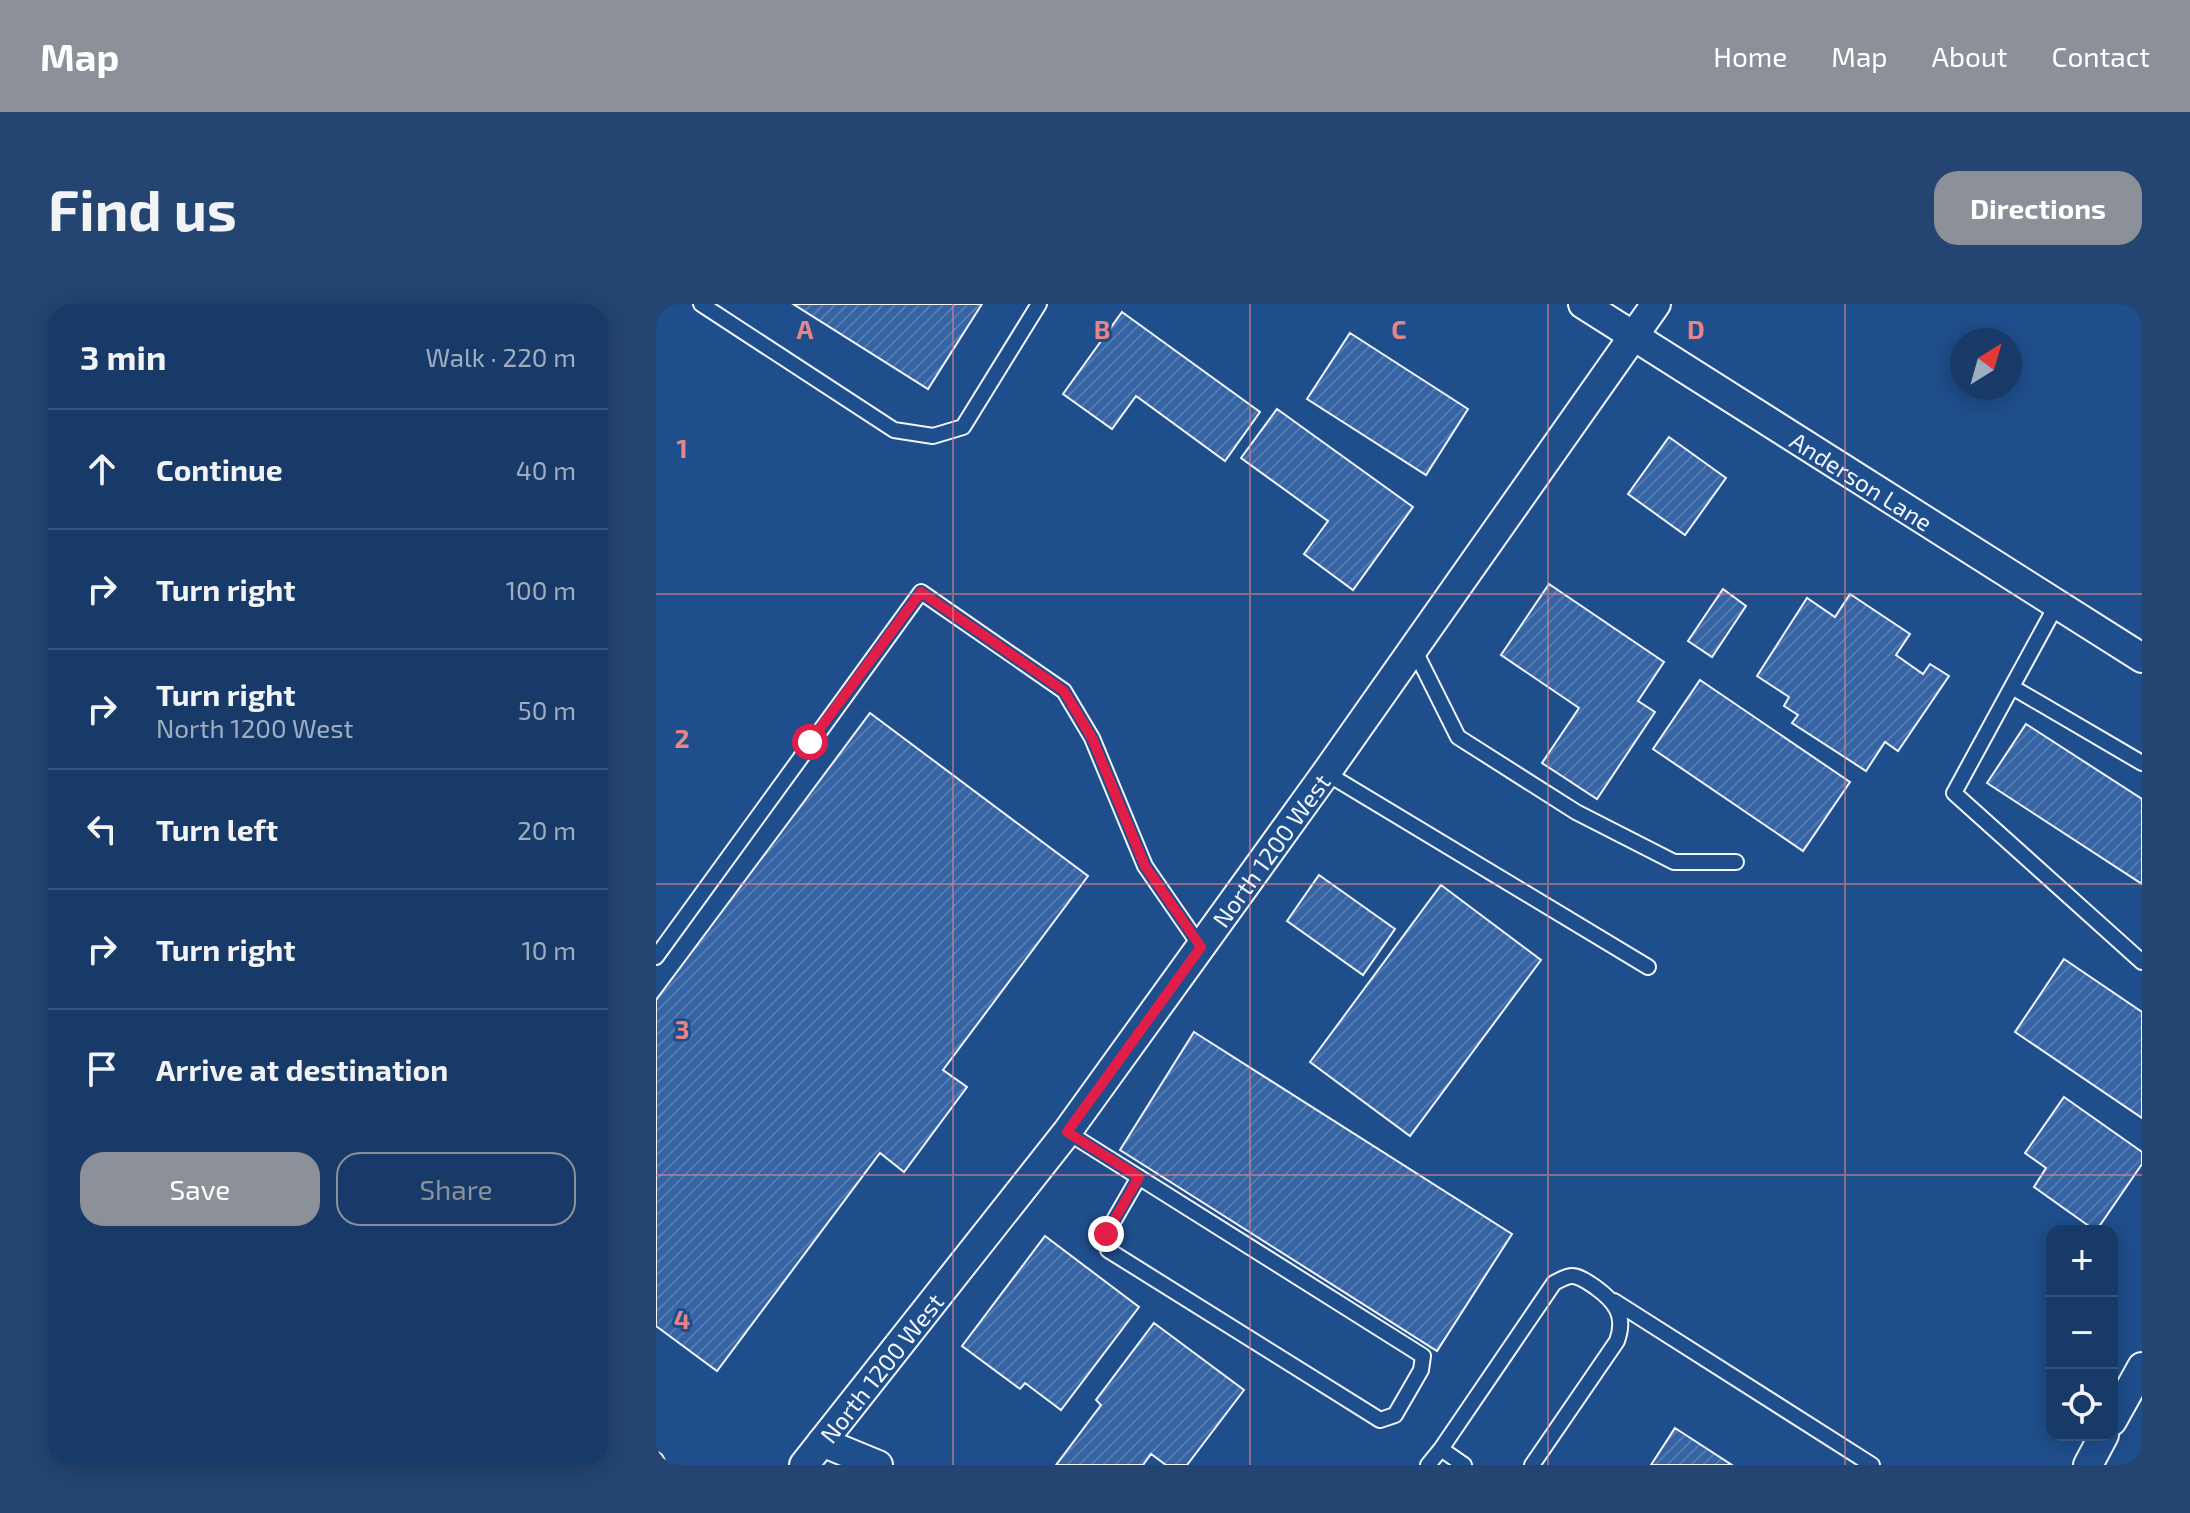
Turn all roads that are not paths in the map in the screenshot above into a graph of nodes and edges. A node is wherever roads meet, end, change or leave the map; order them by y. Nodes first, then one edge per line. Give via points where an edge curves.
1 (701, 304) edge
2 (1039, 304) edge
3 (1583, 304) edge
4 (1656, 304) edge
5 (1635, 338) junction
6 (2057, 604) junction
7 (1414, 649) junction
8 (2142, 658) edge
9 (2012, 687) junction
10 (2142, 763) edge
11 (1326, 773) junction
12 (1736, 862) dead end
13 (1201, 947) junction
14 (656, 957) edge
15 (2142, 962) edge
16 (1648, 967) dead end
17 (1067, 1132) junction
18 (1139, 1177) junction
19 (1613, 1301) junction
20 (2142, 1367) edge
21 (2118, 1410) edge
22 (2101, 1441) edge
23 (822, 1442) junction
24 (1441, 1449) junction
25 (804, 1465) edge
26 (878, 1465) edge
27 (1428, 1465) edge
28 (1464, 1465) edge
29 (1532, 1465) edge
30 (1872, 1465) edge
31 (2088, 1465) edge

1 - 2 lane via 894,430 933,436 963,427
3 - 5 street, Anderson Lane
4 - 5 street, North 1200 West
5 - 6 street, Anderson Lane
5 - 7 street, North 1200 West
6 - 8 street, Anderson Lane
6 - 9 lane
7 - 11 street, North 1200 West
7 - 12 lane via 1458,737 1576,812 1674,862
9 - 10 lane
9 - 15 lane via 1954,793
11 - 13 street, North 1200 West
11 - 16 lane
13 - 14 lane via 1145,866 1092,738 1064,691 921,592
13 - 17 street, North 1200 West
17 - 18 lane
17 - 23 street, North 1200 West
18 - 18 lane via 1423,1356 1421,1370 1395,1415 1380,1420 1108,1250 1106,1234
19 - 24 lane via 1578,1277 1554,1283
19 - 29 lane via 1620,1314 1617,1341
19 - 30 lane
20 - 21 street
22 - 31 street
23 - 25 street, North 1200 West
23 - 26 street
24 - 27 lane
24 - 28 lane

